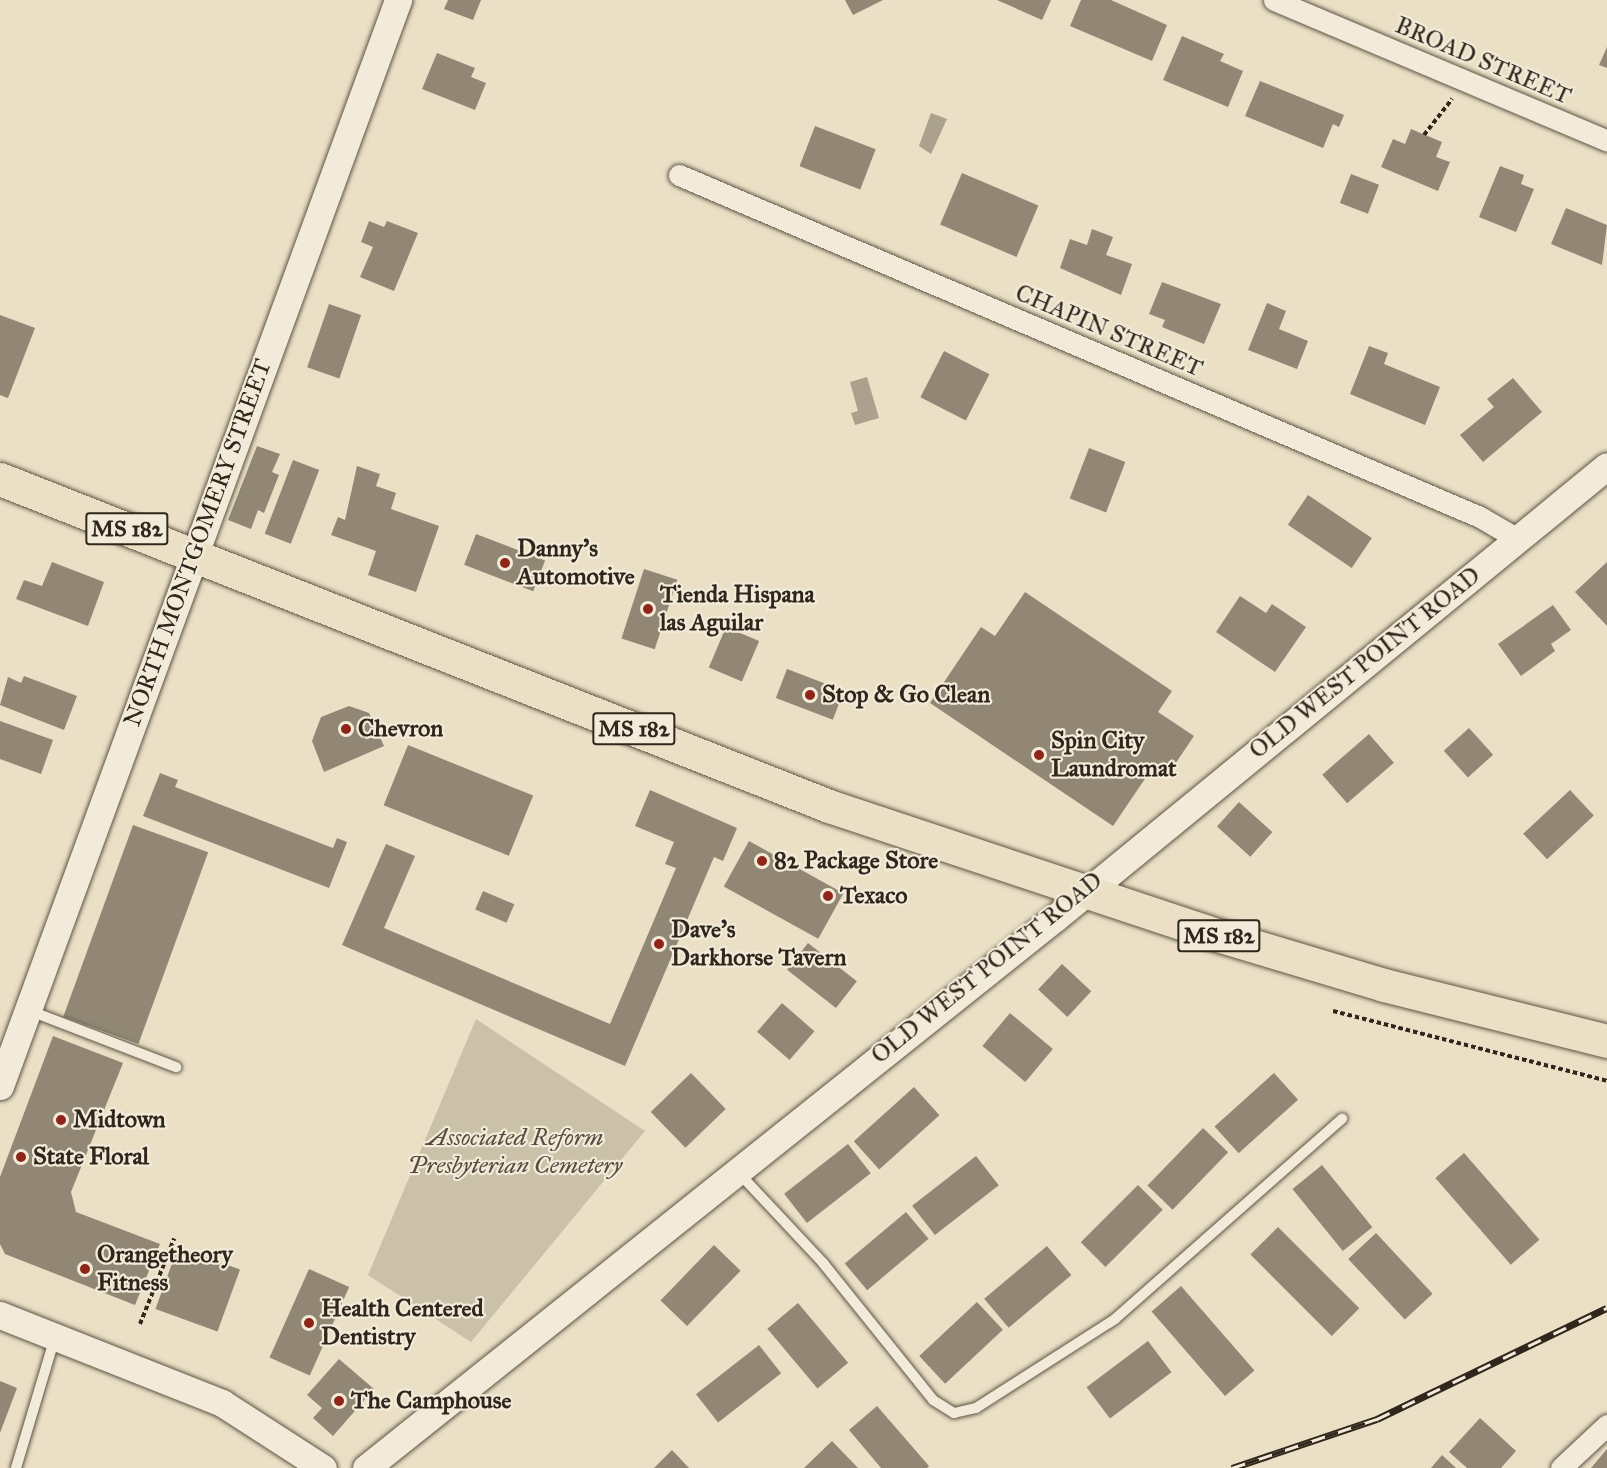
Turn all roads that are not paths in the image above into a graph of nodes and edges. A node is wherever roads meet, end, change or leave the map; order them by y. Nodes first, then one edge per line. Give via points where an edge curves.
1 (398, 0) edge
2 (1274, 0) edge
3 (1305, 6) edge
4 (1607, 141) edge
5 (679, 175) dead end
6 (1607, 466) edge
7 (0, 479) edge
8 (1518, 539) junction
9 (193, 556) junction
10 (1086, 890) junction
11 (28, 1010) junction
12 (1607, 1041) edge
13 (176, 1067) dead end
14 (0, 1086) edge
15 (1342, 1119) dead end
16 (735, 1169) junction
17 (0, 1315) edge
18 (55, 1337) junction
19 (1607, 1425) edge
20 (16, 1468) edge
21 (323, 1468) edge
22 (366, 1468) edge
23 (1562, 1468) edge

1 - 9 street, NORTH MONTGOMERY STREET
2 - 3 street, BROAD STREET
3 - 4 street, BROAD STREET via 1460,79
5 - 8 street, CHAPIN STREET via 1472,513
6 - 8 street, OLD WEST POINT ROAD
7 - 9 main road, MS 182
8 - 10 street, OLD WEST POINT ROAD
9 - 10 main road, MS 182 via 830,806
9 - 11 street, NORTH MONTGOMERY STREET
10 - 12 main road, MS 182 via 1384,985
10 - 16 street, OLD WEST POINT ROAD
11 - 13 lane
11 - 14 street, NORTH MONTGOMERY STREET
15 - 16 lane via 1115,1319 976,1408 954,1413 933,1400 824,1263
16 - 22 street, OLD WEST POINT ROAD
17 - 18 street
18 - 20 lane
18 - 21 street via 222,1403
19 - 23 street

